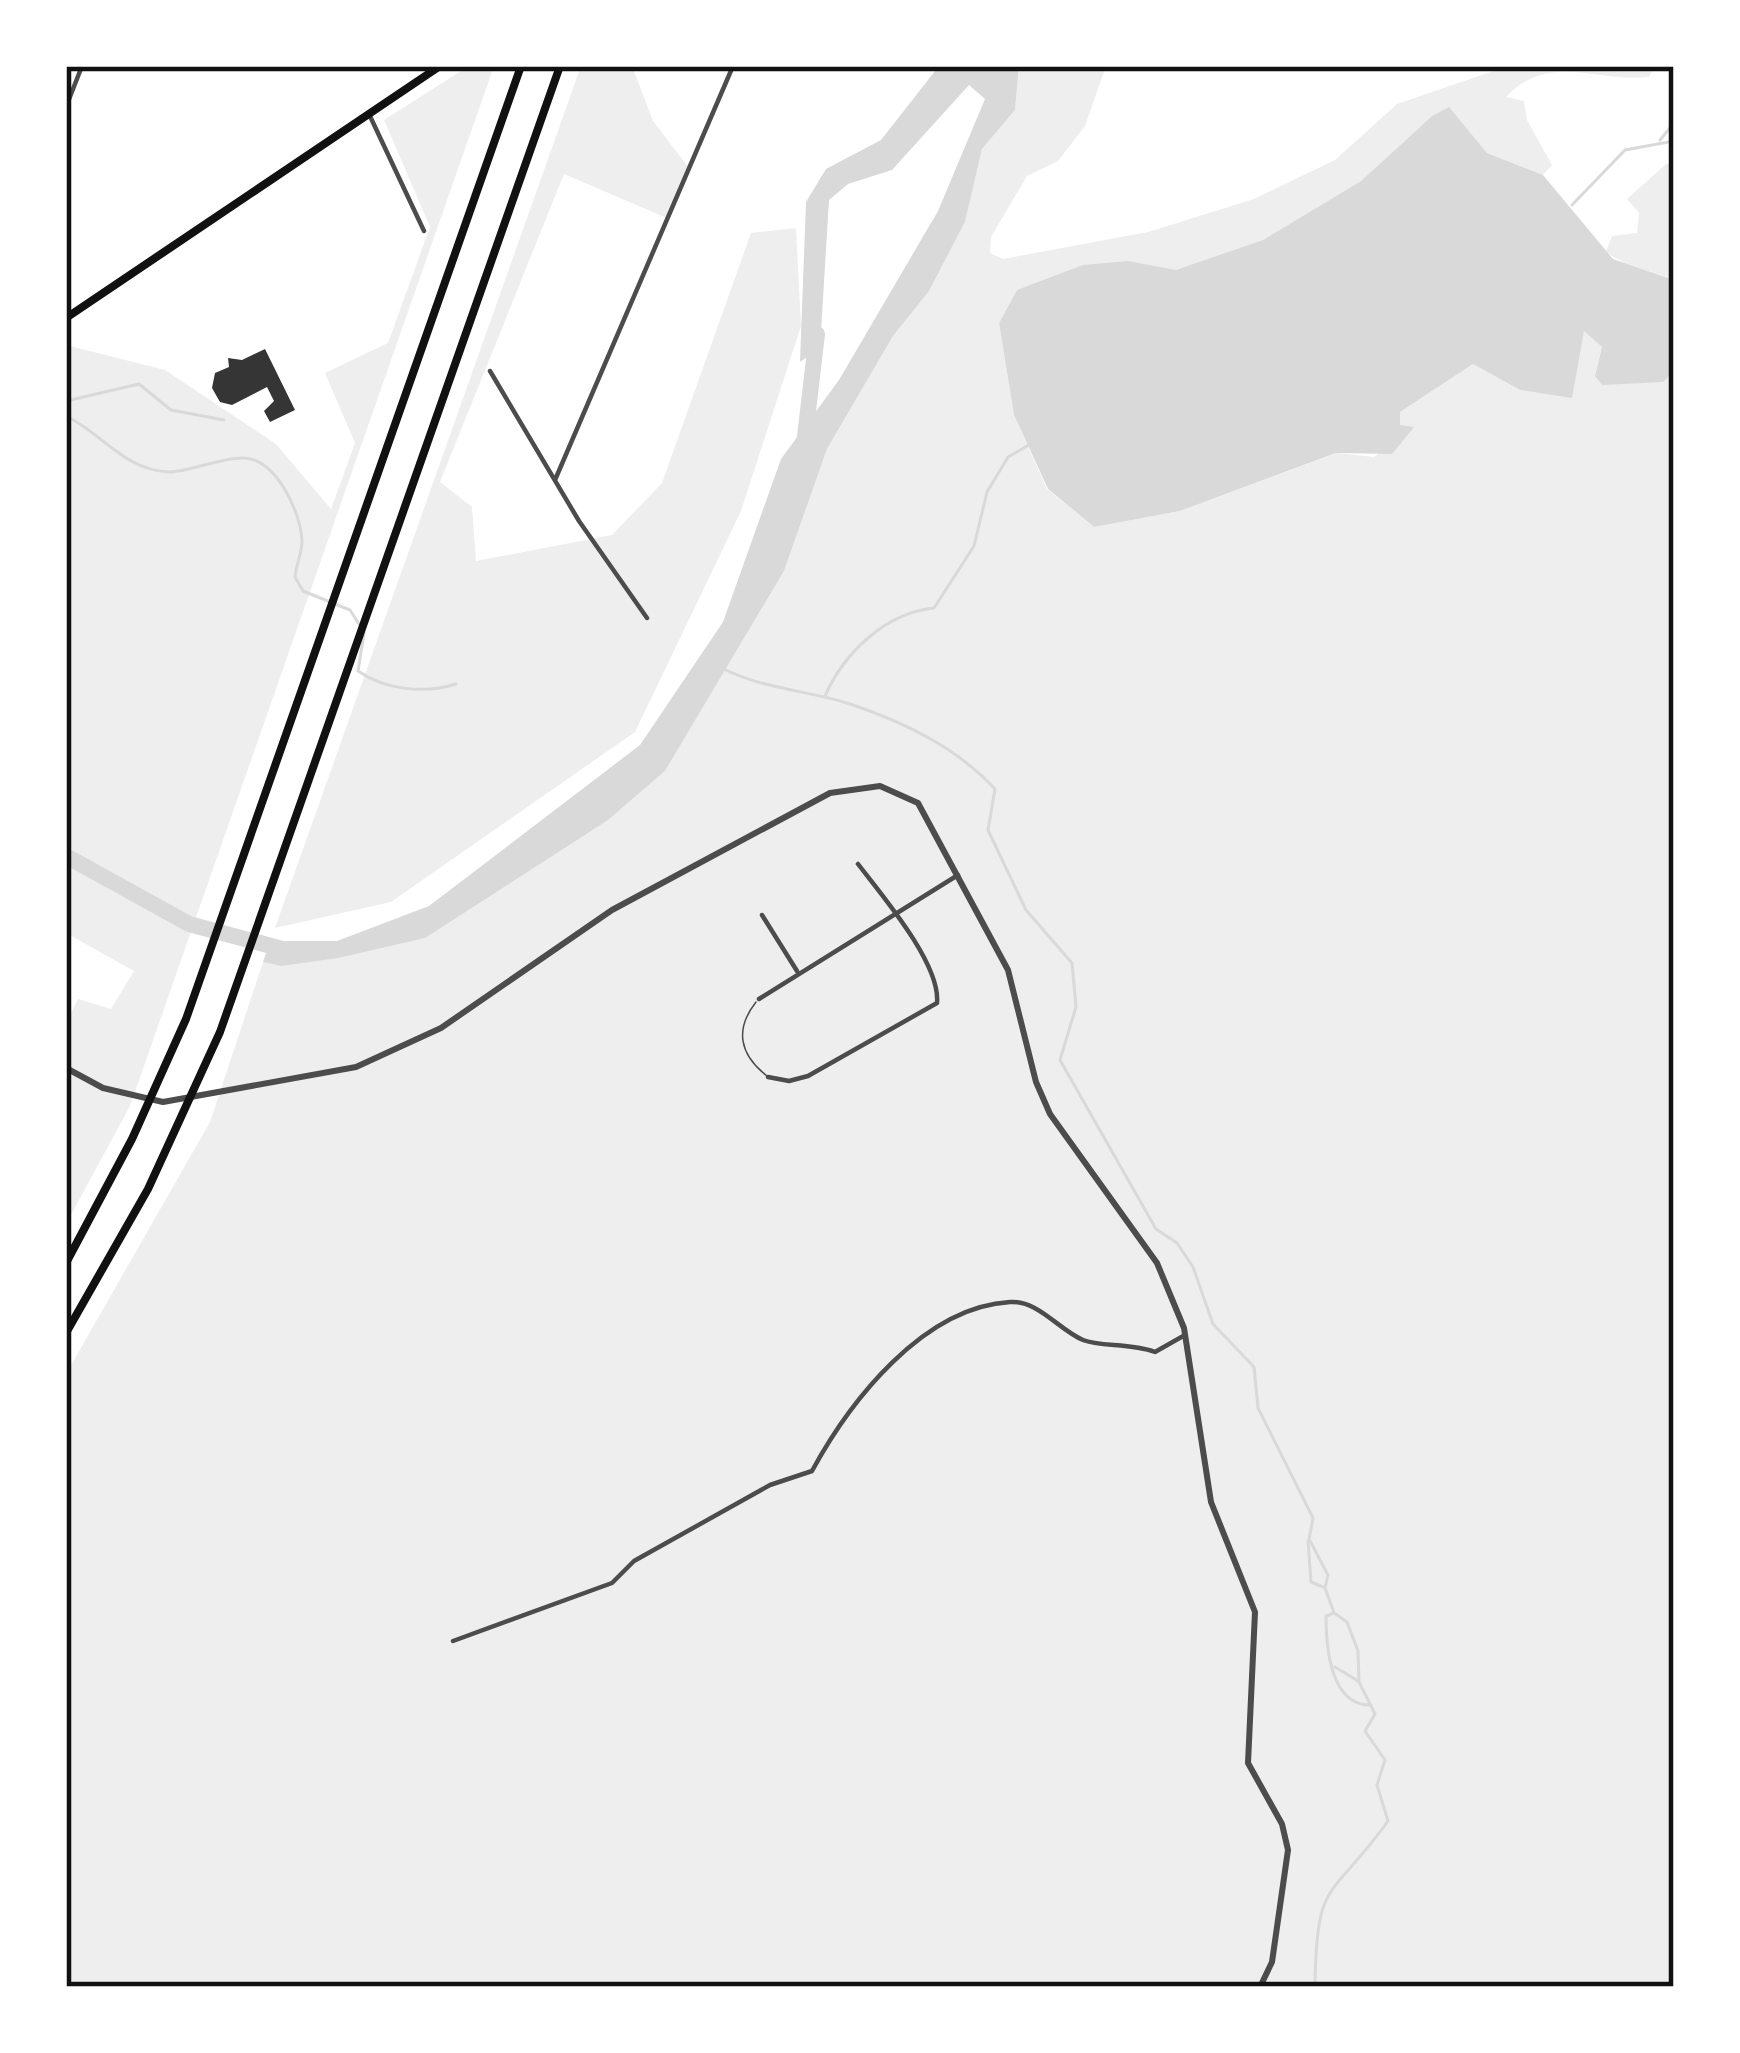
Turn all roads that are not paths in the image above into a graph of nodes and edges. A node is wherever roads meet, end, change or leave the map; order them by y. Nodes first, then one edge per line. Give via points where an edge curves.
1 (82, 66) edge
2 (440, 66) edge
3 (521, 66) edge
4 (560, 66) edge
5 (733, 66) edge
6 (66, 107) edge
7 (369, 114) junction
8 (424, 231) dead end
9 (66, 318) edge
10 (490, 371) dead end
11 (555, 480) junction
12 (647, 618) dead end
13 (858, 864) dead end
14 (958, 875) junction
15 (895, 911) junction
16 (762, 915) dead end
17 (799, 973) junction
18 (759, 999) joint
19 (66, 1068) edge
20 (768, 1077) joint
21 (66, 1262) edge
22 (66, 1333) edge
23 (1185, 1335) junction
24 (453, 1642) dead end
25 (1259, 1987) edge

1 - 6 street
2 - 7 main road
3 - 21 main road via 197,987 133,1139
4 - 22 main road via 220,1032 172,1141
5 - 11 street
7 - 8 street
7 - 9 main road
10 - 11 street
11 - 12 street
13 - 15 street
14 - 15 street
14 - 19 street via 918,803 880,786 853,786 689,865 441,1028 356,1067 163,1102 103,1088
14 - 23 street via 1008,970 1050,1114 1157,1263
15 - 17 street
15 - 20 street via 936,986 934,1007 808,1076
16 - 17 street
17 - 18 street
18 - 20 lane via 741,1039 749,1062
23 - 24 street via 1155,1352 1086,1342 1012,1301 950,1318 922,1336 836,1426 812,1471 770,1485 612,1583
23 - 25 street via 1207,1484 1257,1628 1248,1763 1288,1850 1271,1961

